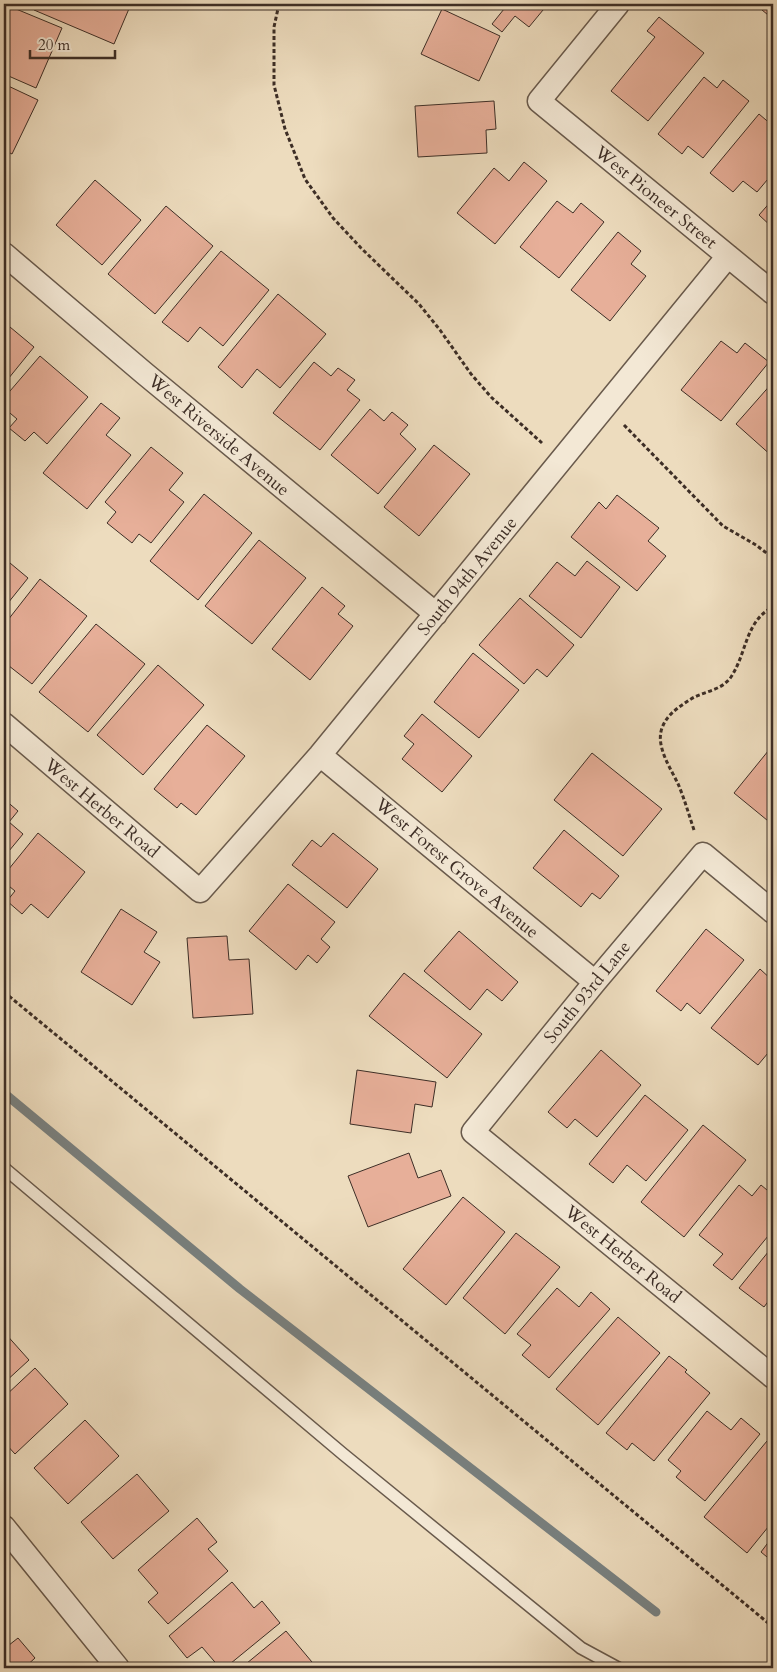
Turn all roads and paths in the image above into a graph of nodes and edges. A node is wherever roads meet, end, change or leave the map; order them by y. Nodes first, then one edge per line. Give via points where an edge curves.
1 (279, 4) edge
2 (618, 4) edge
3 (4, 254) edge
4 (728, 256) junction
5 (773, 293) edge
6 (604, 408) junction
7 (563, 460) junction
8 (773, 558) edge
9 (773, 606) edge
10 (436, 614) junction
11 (4, 724) edge
12 (320, 755) junction
13 (703, 854) junction
14 (200, 891) joint
15 (773, 912) edge
16 (595, 982) junction
17 (4, 992) edge
18 (473, 1132) joint
19 (4, 1168) edge
20 (773, 1376) edge
21 (4, 1527) edge
22 (773, 1627) edge
23 (118, 1668) edge
24 (618, 1668) edge

1 - 7 path via 274,27 274,85 285,129 305,178 333,218 419,304 491,398
2 - 4 street, West Pioneer Street via 539,101
3 - 10 street, West Riverside Avenue
4 - 5 street, West Pioneer Street
4 - 6 street, South 94th Avenue
6 - 7 street, South 94th Avenue
6 - 8 path via 633,433 723,526
7 - 10 street, South 94th Avenue
9 - 13 path via 763,612 753,625 728,681 678,708 670,714 661,730 667,761
10 - 12 street, South 94th Avenue
11 - 14 street, West Herber Road
12 - 14 street, South 94th Avenue
12 - 16 street, West Forest Grove Avenue
13 - 15 street
13 - 16 street, South 93rd Lane
16 - 18 street, South 93rd Lane
17 - 22 path
18 - 20 street, West Herber Road
19 - 24 lane via 454,1545 581,1648
21 - 23 street

